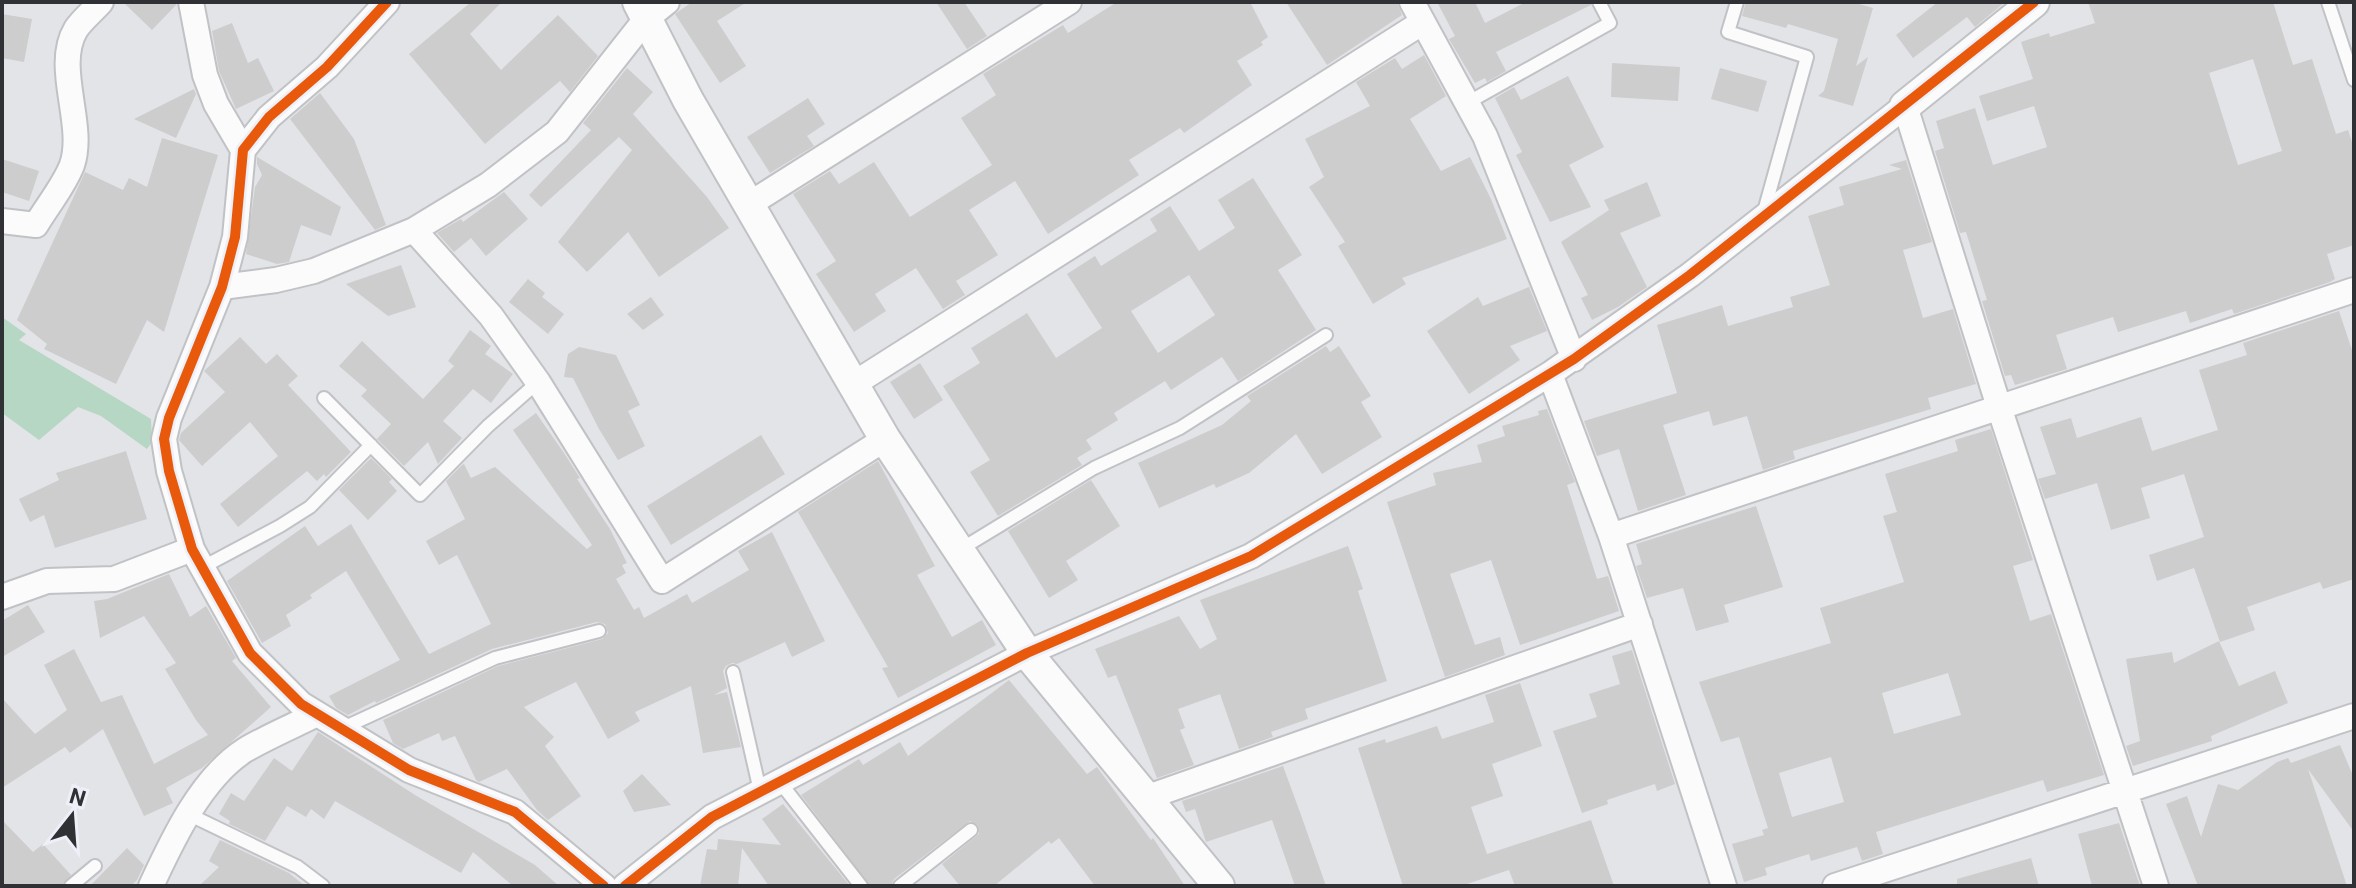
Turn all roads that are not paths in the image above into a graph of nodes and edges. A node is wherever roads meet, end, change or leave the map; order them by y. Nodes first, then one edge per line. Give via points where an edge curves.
1 (101, 2) edge
2 (191, 2) edge
3 (387, 2) edge
4 (1069, 2) edge
5 (1599, 2) edge
6 (1737, 2) edge
7 (2034, 2) edge
8 (2328, 2) edge
9 (650, 8) edge
10 (1417, 12) edge
11 (2354, 80) edge
12 (1467, 103) junction
13 (1905, 106) junction
14 (243, 150) junction
15 (748, 205) junction
16 (1762, 219) junction
17 (2, 221) edge
18 (414, 230) junction
19 (222, 287) junction
20 (2354, 290) edge
21 (1326, 335) dead end
22 (1574, 359) junction
23 (1550, 374) junction
24 (538, 382) junction
25 (852, 385) junction
26 (324, 398) dead end
27 (1999, 407) junction
28 (885, 439) junction
29 (371, 445) junction
30 (1611, 536) junction
31 (961, 549) junction
32 (196, 558) junction
33 (2, 597) edge
34 (1640, 624) junction
35 (599, 631) dead end
36 (1027, 653) junction
37 (733, 672) dead end
38 (317, 714) junction
39 (2354, 716) edge
40 (340, 729) junction
41 (770, 786) junction
42 (2124, 792) junction
43 (1148, 797) junction
44 (188, 814) junction
45 (971, 830) dead end
46 (95, 866) dead end
47 (71, 886) edge
48 (151, 886) edge
49 (323, 886) edge
50 (604, 886) edge
51 (625, 886) edge
52 (861, 886) edge
53 (900, 886) edge
54 (1219, 886) edge
55 (1724, 886) edge
56 (1835, 886) edge
57 (2156, 886) edge

1 - 17 street via 75,30 69,47 75,125 72,165 36,225
2 - 14 street via 205,75
3 - 14 street via 327,67 269,117
4 - 15 street
5 - 12 lane via 1610,23
6 - 16 lane via 1728,32 1807,57
7 - 13 street
8 - 11 lane
9 - 15 street via 688,100
9 - 18 street via 557,132 488,185
10 - 12 street
10 - 25 street
12 - 22 street
13 - 16 street
13 - 27 street
14 - 19 street via 235,237
15 - 25 street
16 - 22 street
18 - 19 street via 314,271
18 - 24 street via 491,316
19 - 32 street via 164,439
20 - 27 street
21 - 31 lane via 1180,428 1094,468
22 - 23 street
23 - 30 street
23 - 36 street via 1251,556
24 - 28 street via 662,581
24 - 29 lane via 420,495
25 - 28 street
26 - 29 lane
27 - 30 street
27 - 42 street
28 - 31 street
29 - 32 lane via 310,507 280,526
30 - 34 street
31 - 36 street
32 - 33 street via 114,579 47,581
32 - 38 street via 250,653
34 - 43 street
34 - 55 street
35 - 40 lane via 495,658
36 - 41 street
36 - 43 street
37 - 41 lane
38 - 40 street
38 - 44 street via 243,752 202,791
39 - 42 street
40 - 50 street via 409,770 515,812
41 - 51 street via 712,817
41 - 52 lane
42 - 56 street
42 - 57 street
43 - 54 street
44 - 48 street
44 - 49 lane via 298,867
45 - 53 lane
46 - 47 lane

